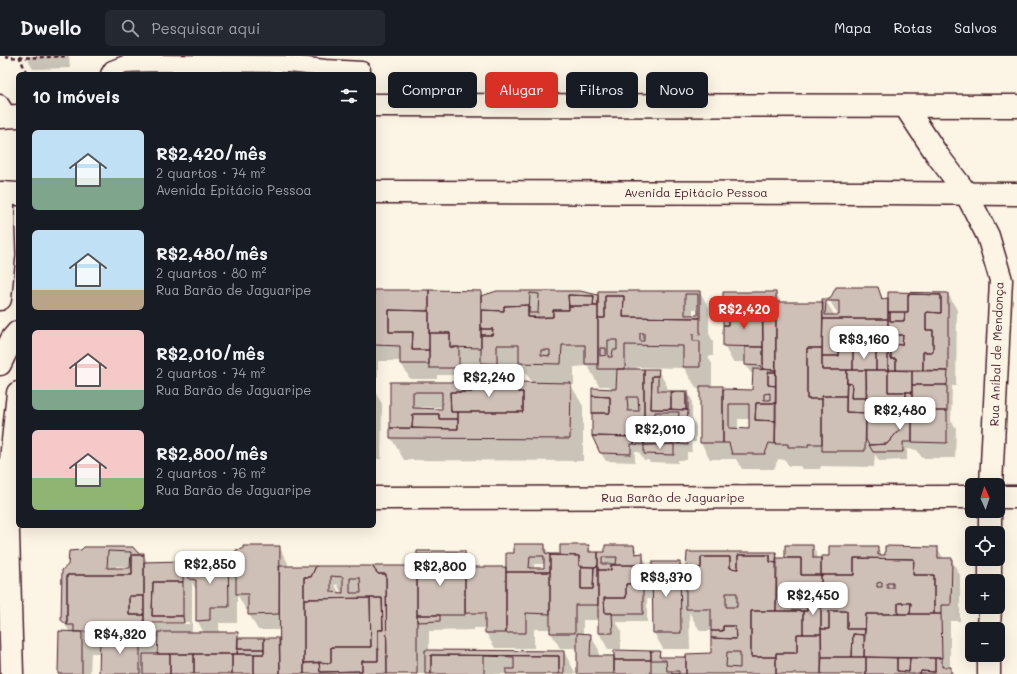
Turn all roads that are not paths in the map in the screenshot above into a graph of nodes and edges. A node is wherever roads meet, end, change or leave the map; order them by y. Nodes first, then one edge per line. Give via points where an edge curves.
1 (362, 67) edge
2 (110, 72) edge
3 (376, 105) edge
4 (904, 106) junction
5 (1017, 106) edge
6 (5, 190) edge
7 (376, 192) edge
8 (966, 193) junction
9 (1017, 194) edge
10 (0, 299) edge
11 (16, 334) edge
12 (0, 364) edge
13 (16, 414) edge
14 (991, 478) edge
15 (8, 497) edge
16 (965, 497) edge
17 (1005, 497) edge
18 (1017, 497) edge
19 (376, 498) edge
20 (989, 662) edge
21 (12, 674) edge
22 (989, 674) edge

1 - 2 lane via 157,63 125,64
3 - 4 main road
4 - 5 main road
4 - 8 main road, Rua Aníbal de Mendonça
6 - 10 main road
7 - 8 main road, Avenida Epitácio Pessoa
8 - 9 main road, Avenida Epitácio Pessoa
8 - 14 main road, Rua Aníbal de Mendonça via 988,236 1001,280
11 - 12 main road
13 - 15 main road
15 - 21 main road
16 - 19 main road, Rua Barão de Jaguaripe
17 - 18 main road
20 - 22 main road

